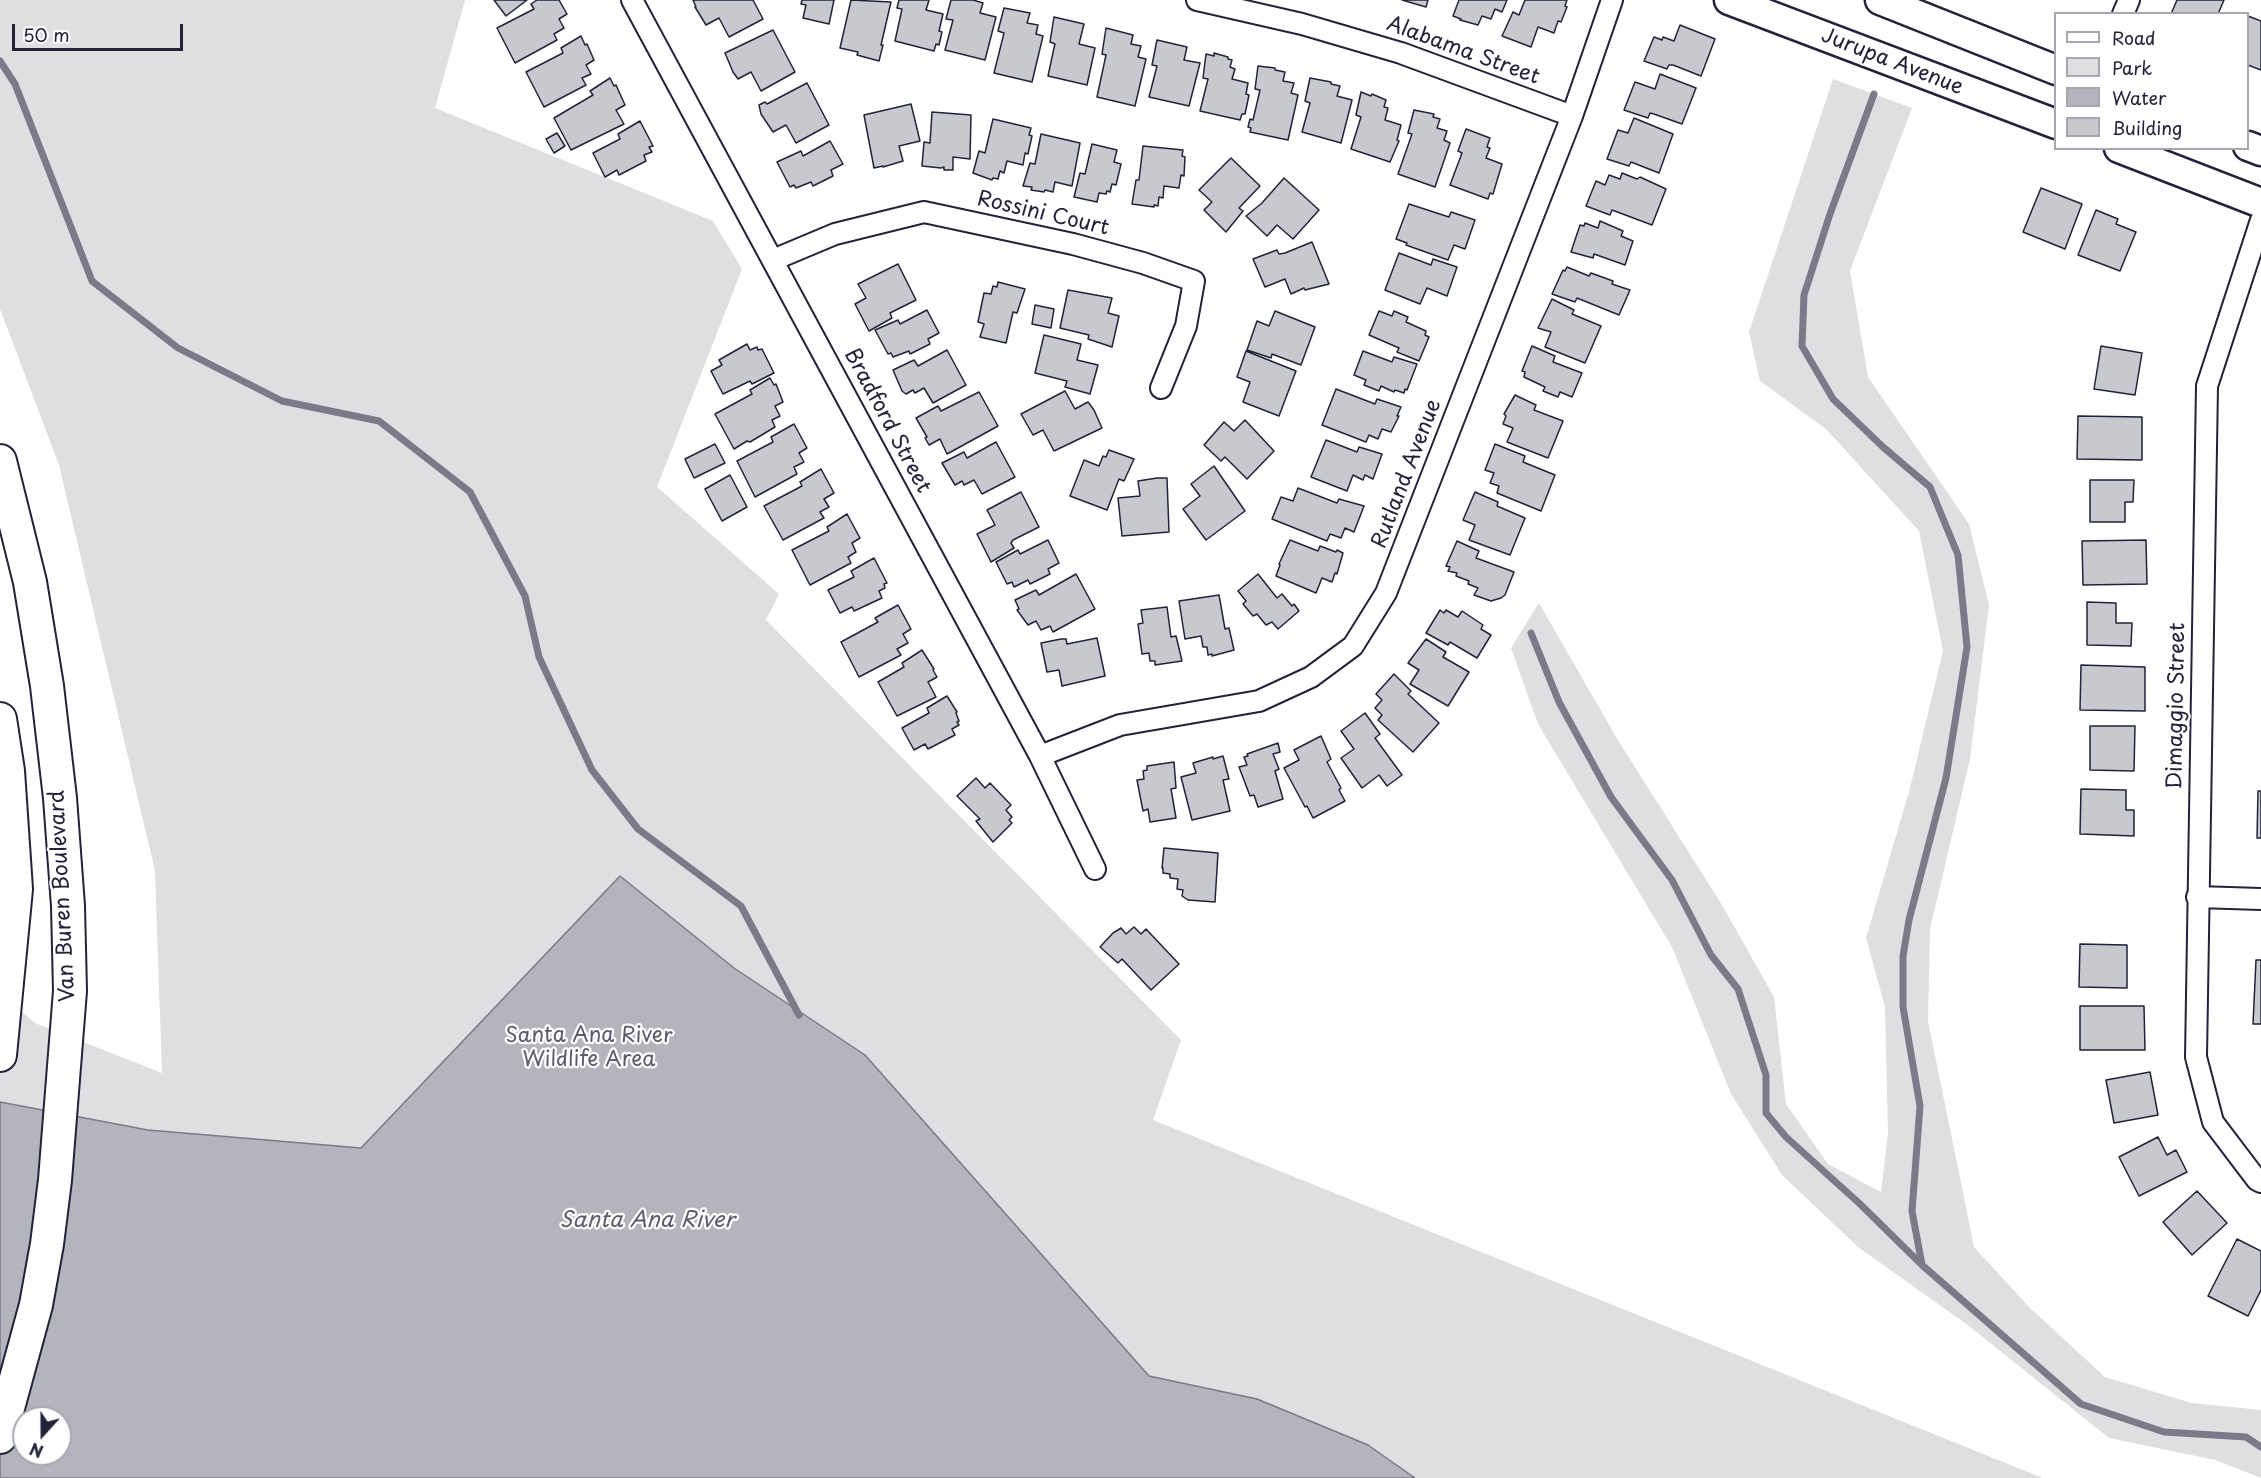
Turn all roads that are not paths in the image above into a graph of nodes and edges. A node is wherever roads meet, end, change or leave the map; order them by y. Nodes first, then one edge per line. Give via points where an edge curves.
1 (632, 0) edge
2 (1197, 0) edge
3 (1612, 0) edge
4 (1729, 0) edge
5 (1880, 0) edge
6 (2054, 70) edge
7 (1572, 116) junction
8 (2054, 124) edge
9 (2124, 150) edge
10 (2261, 204) edge
11 (2261, 220) edge
12 (773, 260) junction
13 (1161, 388) dead end
14 (0, 461) edge
15 (0, 719) edge
16 (1040, 756) junction
17 (1095, 869) dead end
18 (2198, 897) junction
19 (2261, 899) edge
20 (0, 1055) edge
21 (2261, 1182) edge
22 (0, 1437) edge

1 - 12 street, Bradford Street
2 - 7 street, Alabama Street via 1302,24 1401,53
3 - 7 street, Rutland Avenue
4 - 8 main road, Jurupa Avenue
5 - 6 main road
7 - 16 street, Rutland Avenue via 1386,593 1353,646 1311,677 1259,701 1120,725
9 - 10 main road
11 - 18 street, Dimaggio Street via 2207,386
12 - 13 street, Rossini Court via 835,234 924,212 1143,263 1194,281 1186,326
12 - 16 street, Bradford Street
14 - 22 main road, Van Buren Boulevard via 30,582 47,686 60,798 70,991 47,1244 36,1305
15 - 20 main road via 8,771 16,890
16 - 17 street, Bradford Street
18 - 19 street
18 - 21 street, Dimaggio Street via 2196,1057 2213,1122

